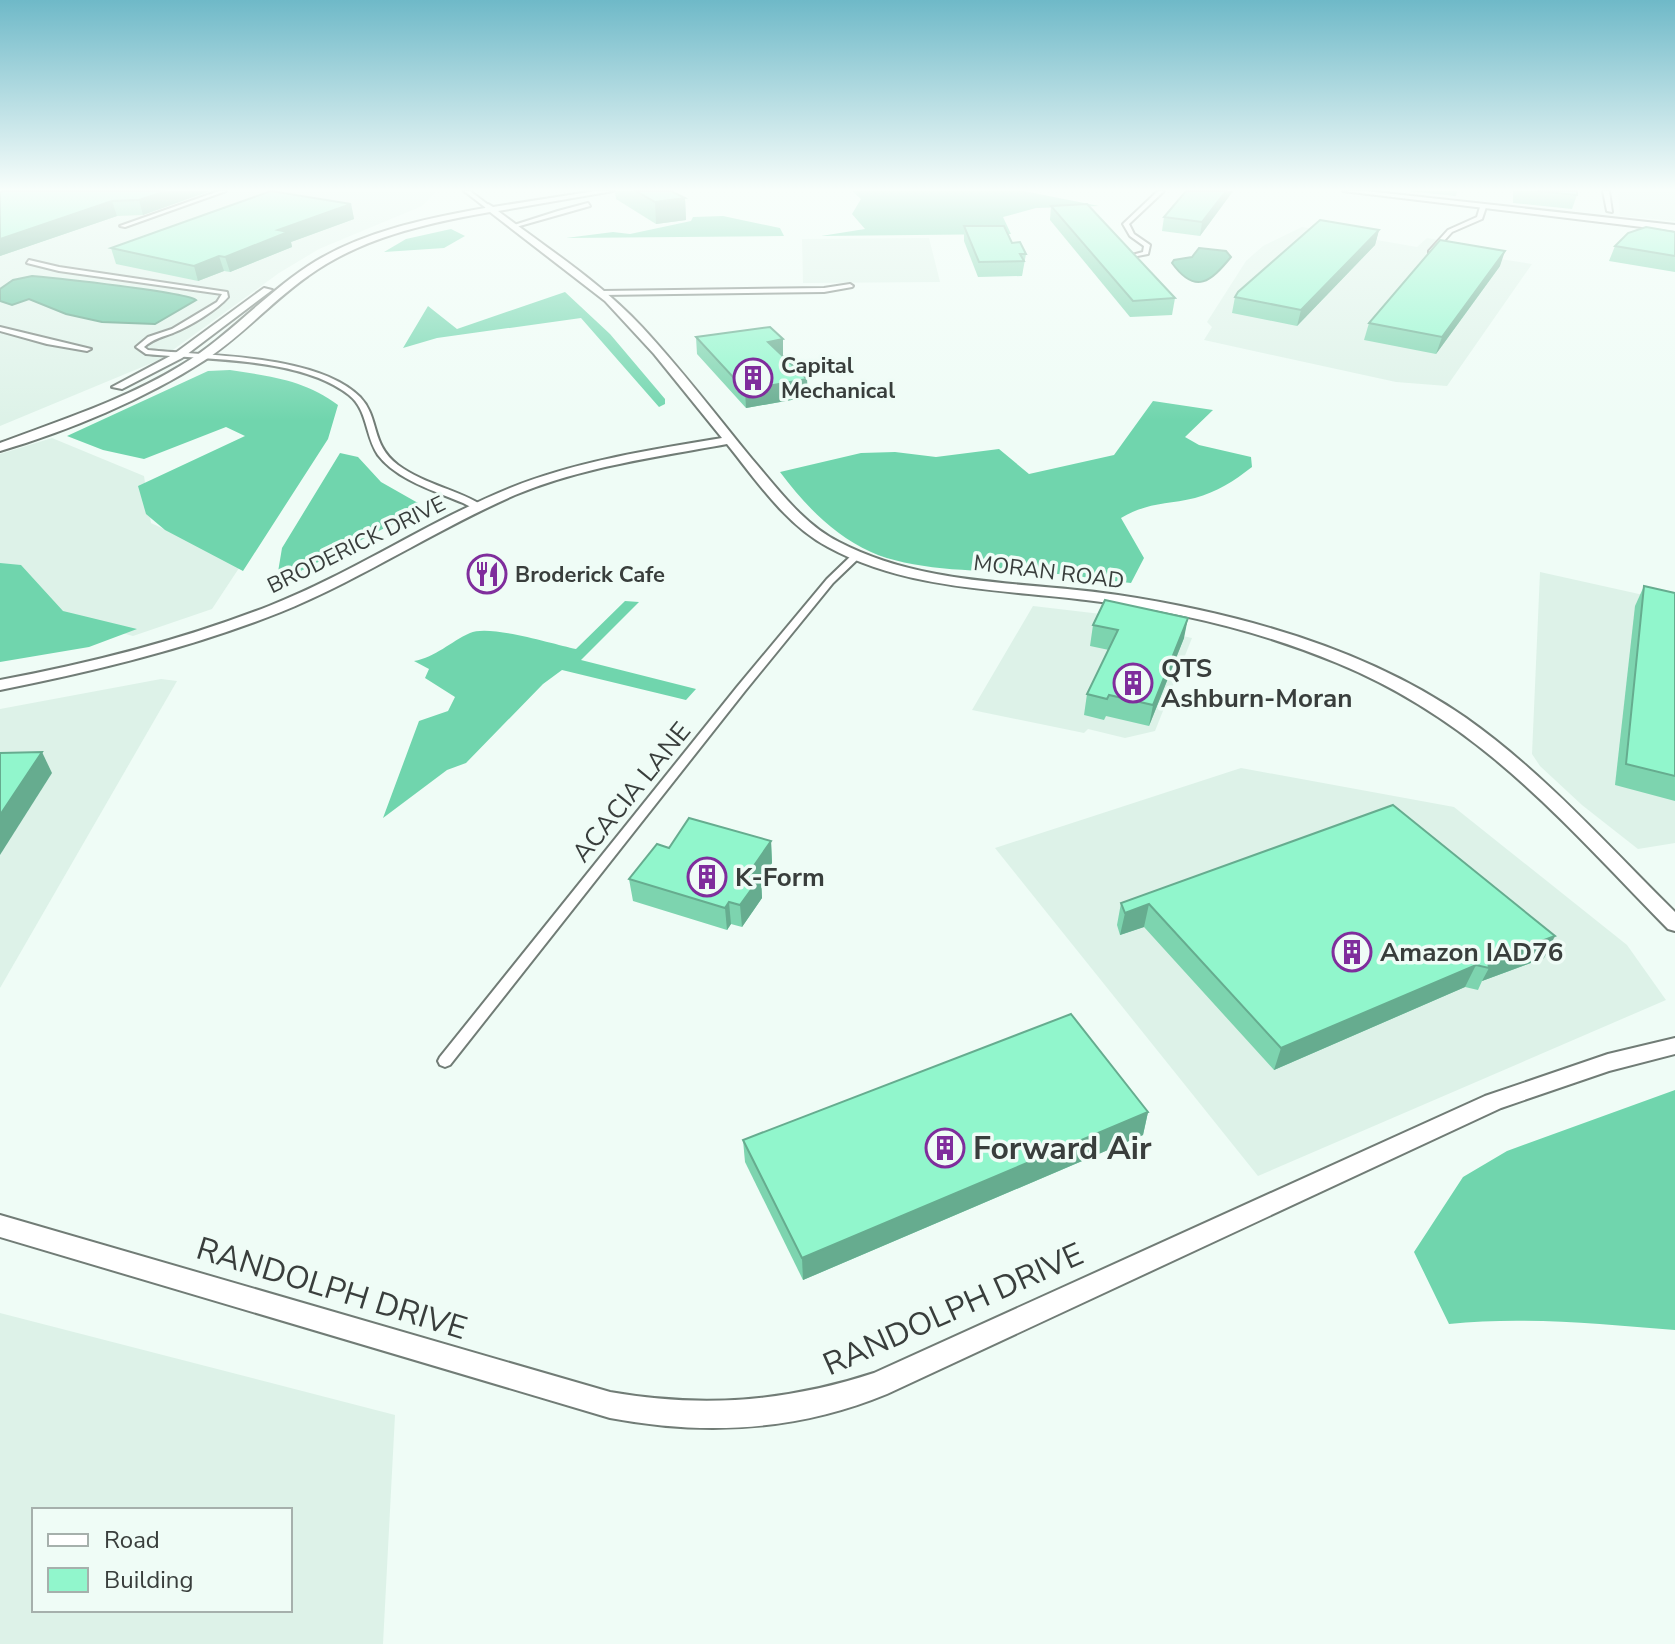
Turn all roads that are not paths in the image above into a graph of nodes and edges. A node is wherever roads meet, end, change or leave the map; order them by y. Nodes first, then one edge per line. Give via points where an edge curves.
1 (54, 268) edge
2 (297, 268) edge
3 (316, 268) edge
4 (569, 268) edge
5 (850, 286) dead end
6 (603, 293) junction
7 (0, 329) edge
8 (87, 349) dead end
9 (178, 356) junction
10 (201, 358) junction
11 (681, 380) junction
12 (0, 434) edge
13 (730, 440) junction
14 (0, 447) edge
15 (669, 451) junction
16 (481, 507) junction
17 (856, 556) junction
18 (0, 685) edge
19 (1675, 924) edge
20 (1675, 1046) edge
21 (445, 1061) dead end
22 (0, 1226) edge

1 - 9 street via 225,293 219,303 140,347
2 - 9 street
3 - 10 street
4 - 6 street, MORAN ROAD
5 - 6 street
6 - 11 street, MORAN ROAD
7 - 8 street
9 - 10 street
9 - 12 street via 110,391
10 - 14 street via 111,404
10 - 16 street via 293,369 338,385 365,408 376,446 386,459 416,479
11 - 13 street, MORAN ROAD
11 - 15 street via 703,434 698,441
13 - 15 street, BRODERICK DRIVE
13 - 17 street, MORAN ROAD via 793,515
15 - 16 street, BRODERICK DRIVE via 566,473
16 - 18 street, BRODERICK DRIVE via 347,577 267,611 136,653
17 - 19 street, MORAN ROAD via 943,580 1166,609 1290,642 1365,669 1431,703 1485,741
17 - 21 street, ACACIA LANE via 741,689
20 - 22 street, RANDOLPH DRIVE via 1493,1102 878,1385 763,1415 694,1418 610,1405

